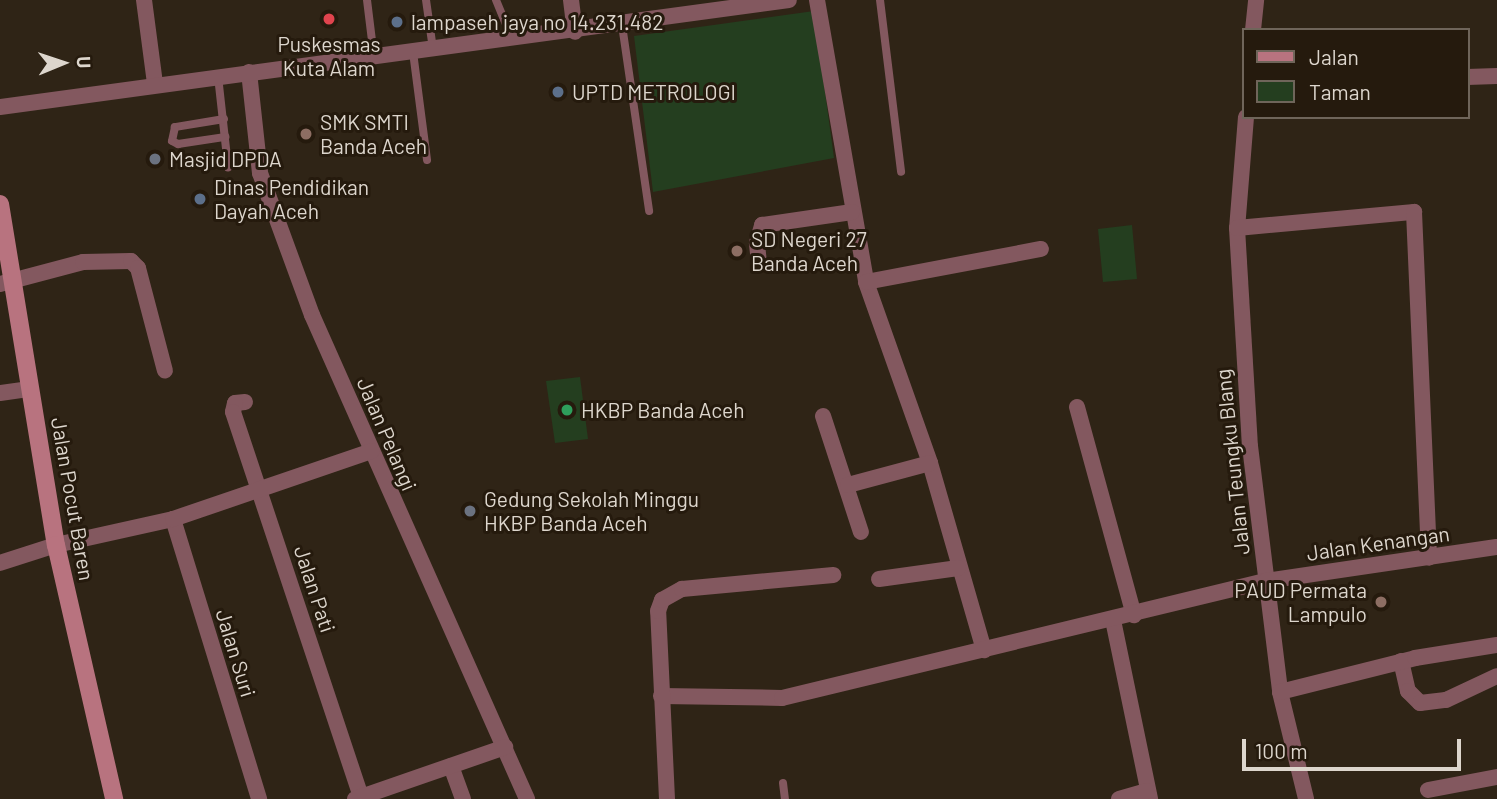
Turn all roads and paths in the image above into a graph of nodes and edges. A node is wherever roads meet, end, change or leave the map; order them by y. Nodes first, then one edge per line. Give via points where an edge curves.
1 (144, 0) edge
2 (367, 0) edge
3 (426, 0) edge
4 (496, 0) edge
5 (571, 0) edge
6 (789, 0) edge
7 (817, 0) edge
8 (880, 0) edge
9 (1256, 0) edge
10 (716, 5) edge
11 (622, 25) junction
12 (1253, 28) edge
13 (575, 32) junction
14 (512, 39) junction
15 (433, 49) junction
16 (412, 52) junction
17 (374, 57) junction
18 (249, 72) junction
19 (218, 76) junction
20 (1497, 76) edge
21 (1469, 77) edge
22 (155, 84) junction
23 (0, 107) edge
24 (224, 119) junction
25 (1246, 119) edge
26 (225, 137) junction
27 (427, 160) dead end
28 (228, 167) dead end
29 (901, 172) dead end
30 (0, 204) edge
31 (649, 211) dead end
32 (852, 212) junction
33 (1237, 228) junction
34 (1041, 249) dead end
35 (760, 262) dead end
36 (6, 282) edge
37 (866, 282) junction
38 (165, 371) dead end
39 (30, 389) junction
40 (0, 393) edge
41 (246, 402) dead end
42 (1077, 407) dead end
43 (823, 416) dead end
44 (372, 451) junction
45 (930, 463) junction
46 (848, 485) junction
47 (262, 491) junction
48 (173, 519) junction
49 (861, 532) dead end
50 (56, 545) junction
51 (1497, 547) edge
52 (1429, 558) junction
53 (0, 563) edge
54 (958, 568) junction
55 (833, 575) dead end
56 (879, 579) dead end
57 (1266, 581) junction
58 (1134, 615) junction
59 (1113, 620) junction
60 (1497, 645) edge
61 (984, 650) junction
62 (1401, 661) junction
63 (1497, 676) edge
64 (1280, 692) junction
65 (662, 696) junction
66 (505, 747) junction
67 (451, 766) junction
68 (783, 783) dead end
69 (1496, 783) edge
70 (1428, 790) dead end
71 (1148, 795) edge
72 (359, 798) edge
73 (114, 799) edge
74 (259, 799) edge
75 (463, 799) edge
76 (527, 799) edge
77 (667, 799) edge
78 (785, 799) edge
79 (1119, 799) edge
80 (1306, 799) edge

1 - 22 street
2 - 17 lane
3 - 15 lane
4 - 14 lane
5 - 13 street
6 - 10 street
7 - 32 street
8 - 29 lane
9 - 12 street
10 - 11 street
11 - 13 street
11 - 31 lane
13 - 14 street
14 - 15 street
15 - 16 street
16 - 17 street
16 - 27 lane
17 - 18 street
18 - 19 street
18 - 44 street, Jalan Pelangi via 260,173 312,315
19 - 22 street
19 - 24 lane
20 - 21 street
22 - 23 street
24 - 26 lane
24 - 26 lane via 176,127 172,141
25 - 33 street, Jalan Teungku Blang
26 - 28 lane
30 - 36 main road, Jalan Pocut Baren
32 - 35 street via 762,225 757,243
32 - 37 street
33 - 52 street via 1414,212
33 - 57 street, Jalan Teungku Blang via 1250,446
34 - 37 street
36 - 38 street via 83,262 131,261 138,268
36 - 39 main road, Jalan Pocut Baren
37 - 45 street
39 - 40 street
39 - 50 main road, Jalan Pocut Baren
41 - 47 street, Jalan Pati via 238,401 233,409
42 - 58 street
43 - 46 street
44 - 47 street
44 - 66 street, Jalan Pelangi
45 - 46 street
45 - 54 street
46 - 49 street
47 - 48 street
47 - 72 street, Jalan Pati
48 - 50 street
48 - 74 street, Jalan Suri
50 - 53 street
50 - 73 main road, Jalan Pocut Baren
51 - 52 street, Jalan Kenangan
52 - 57 street, Jalan Kenangan
54 - 56 street
54 - 61 street
55 - 65 street via 671,591 658,611
57 - 58 street, Jalan Kenangan
57 - 64 street, Jalan Teungku Blang
58 - 59 street, Jalan Kenangan
59 - 61 street, Jalan Kenangan
59 - 71 street
60 - 62 street
61 - 65 street, Jalan Kenangan via 782,698
62 - 63 street via 1408,691 1420,703 1446,700
62 - 64 street
64 - 80 street, Jalan Teungku Blang
65 - 77 street
66 - 67 street
66 - 76 street, Jalan Pelangi
67 - 72 street
67 - 75 street
68 - 78 lane
69 - 70 street
71 - 79 street

